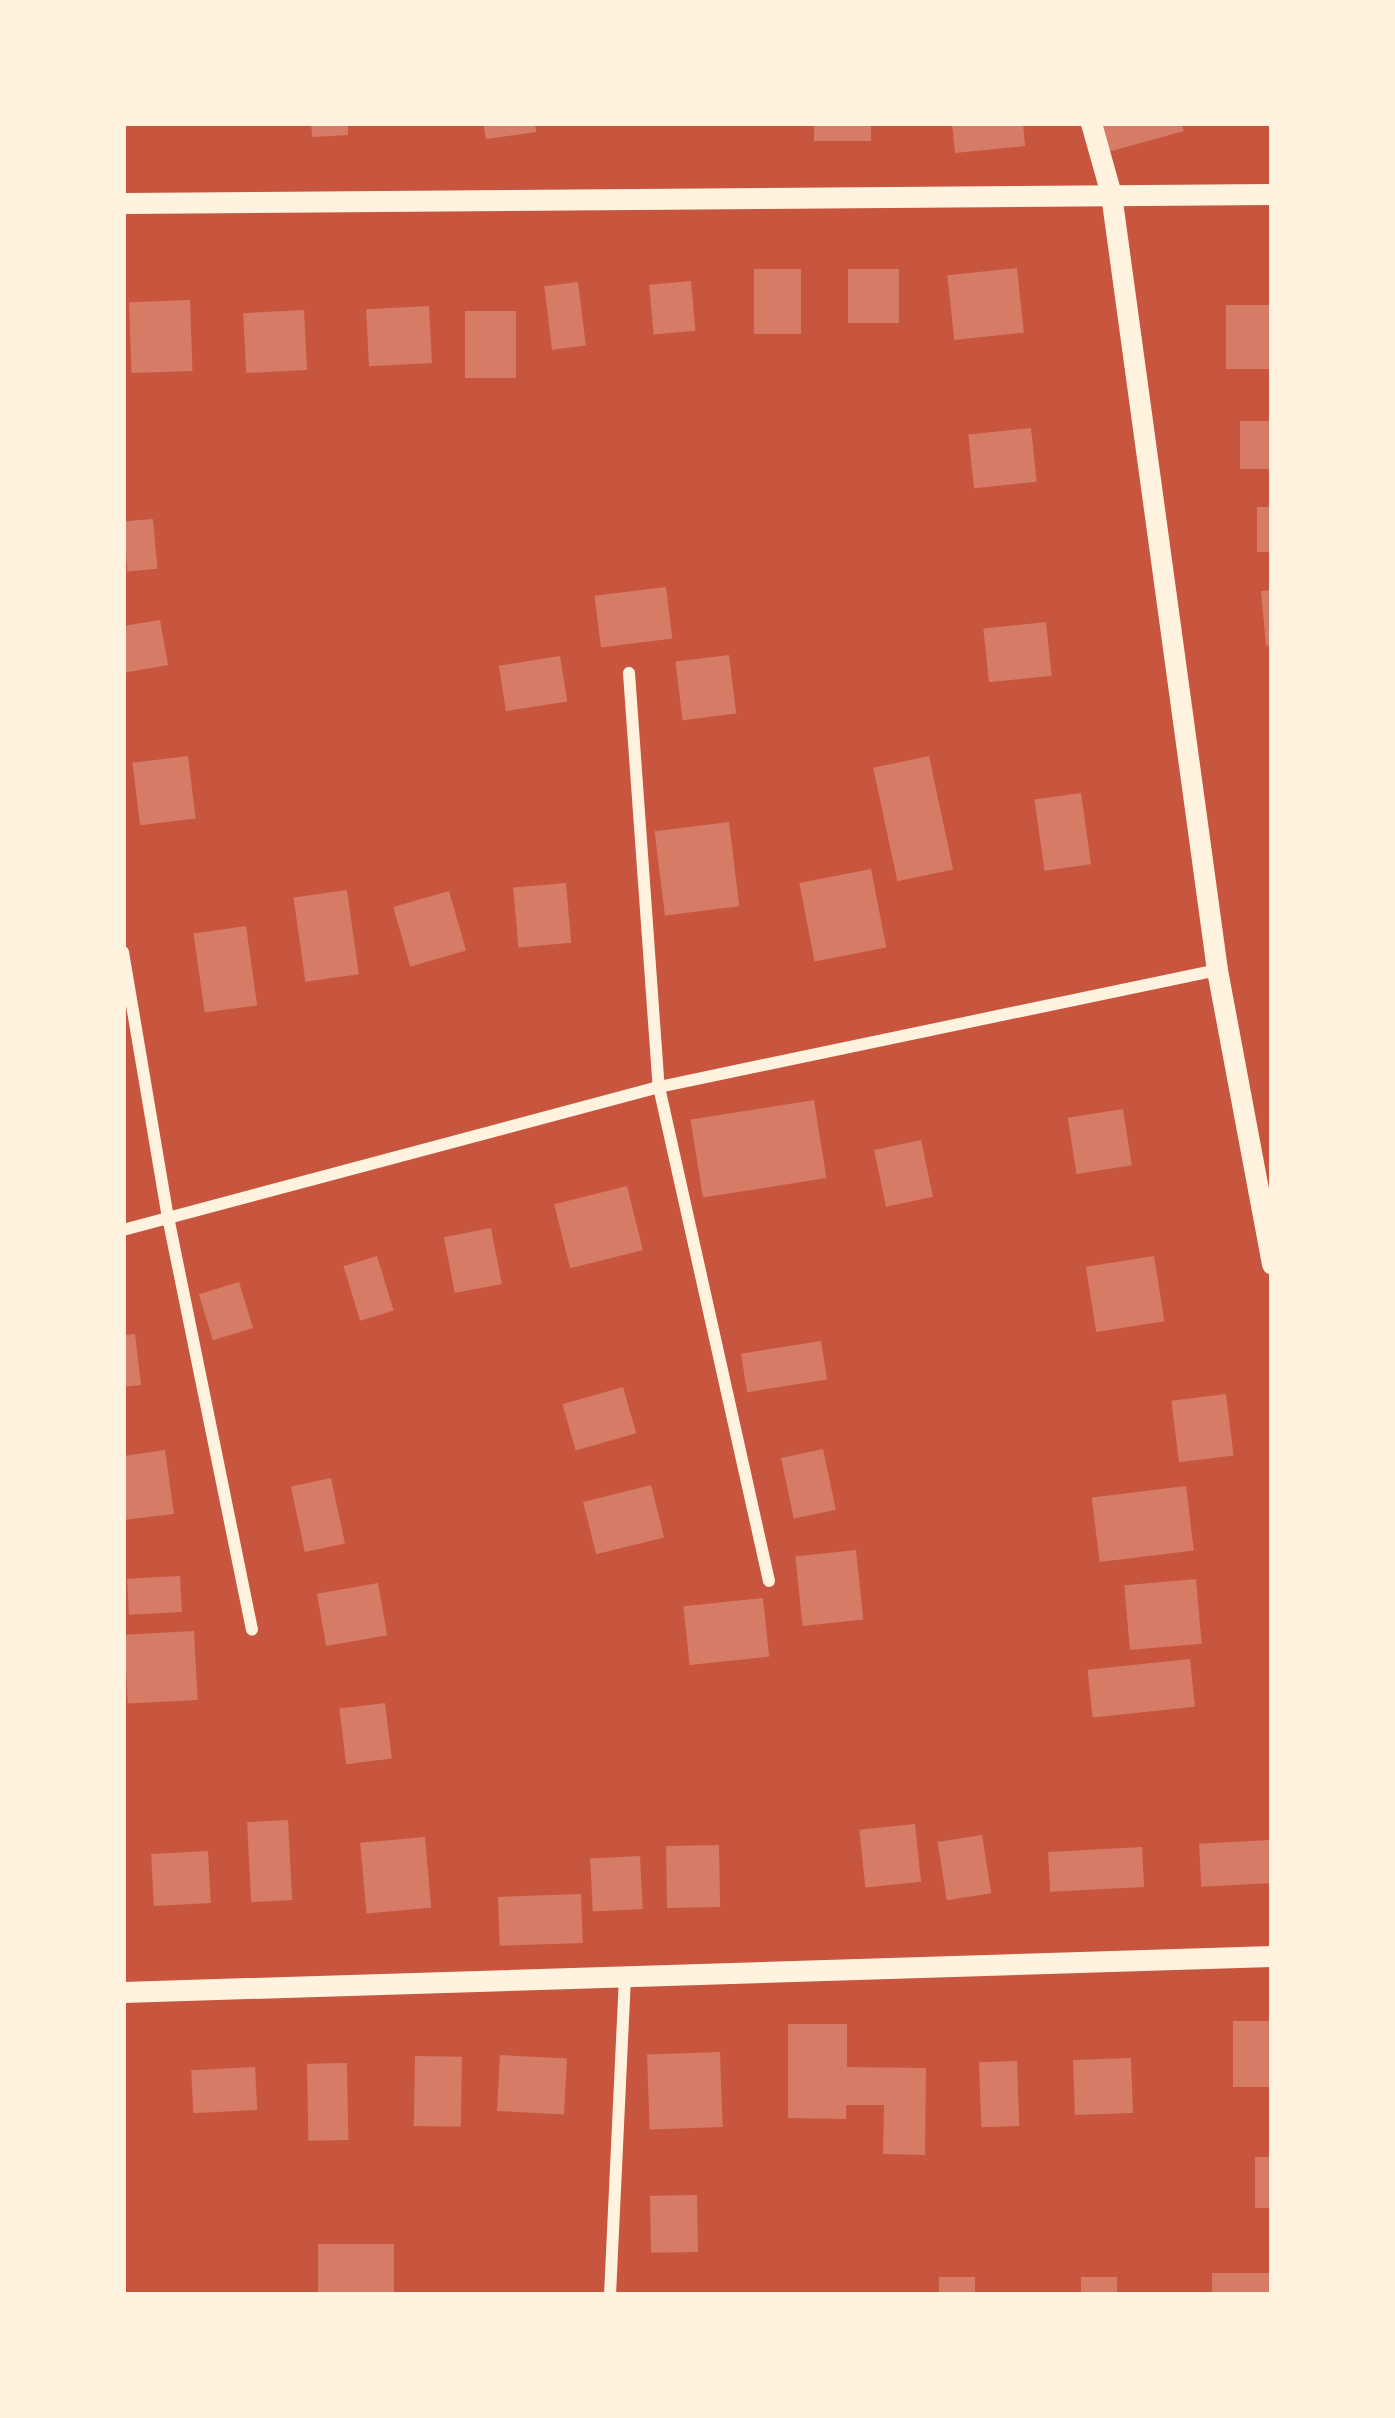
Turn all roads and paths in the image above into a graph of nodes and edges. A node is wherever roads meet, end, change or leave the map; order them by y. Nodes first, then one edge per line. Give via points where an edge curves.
1 (1090, 123) edge
2 (1112, 194) junction
3 (1272, 194) edge
4 (123, 203) edge
5 (629, 673) dead end
6 (123, 952) edge
7 (1217, 970) junction
8 (659, 1087) junction
9 (168, 1216) junction
10 (123, 1230) edge
11 (1272, 1264) edge
12 (770, 1581) dead end
13 (252, 1630) dead end
14 (1272, 1957) edge
15 (625, 1980) junction
16 (123, 1993) edge
17 (610, 2295) edge

1 - 2 street
2 - 3 street
2 - 4 street
2 - 7 street
5 - 8 street
6 - 9 street
7 - 8 street
7 - 11 street
8 - 9 street
8 - 12 street
9 - 10 street
9 - 13 street
14 - 15 street
15 - 16 street
15 - 17 street

